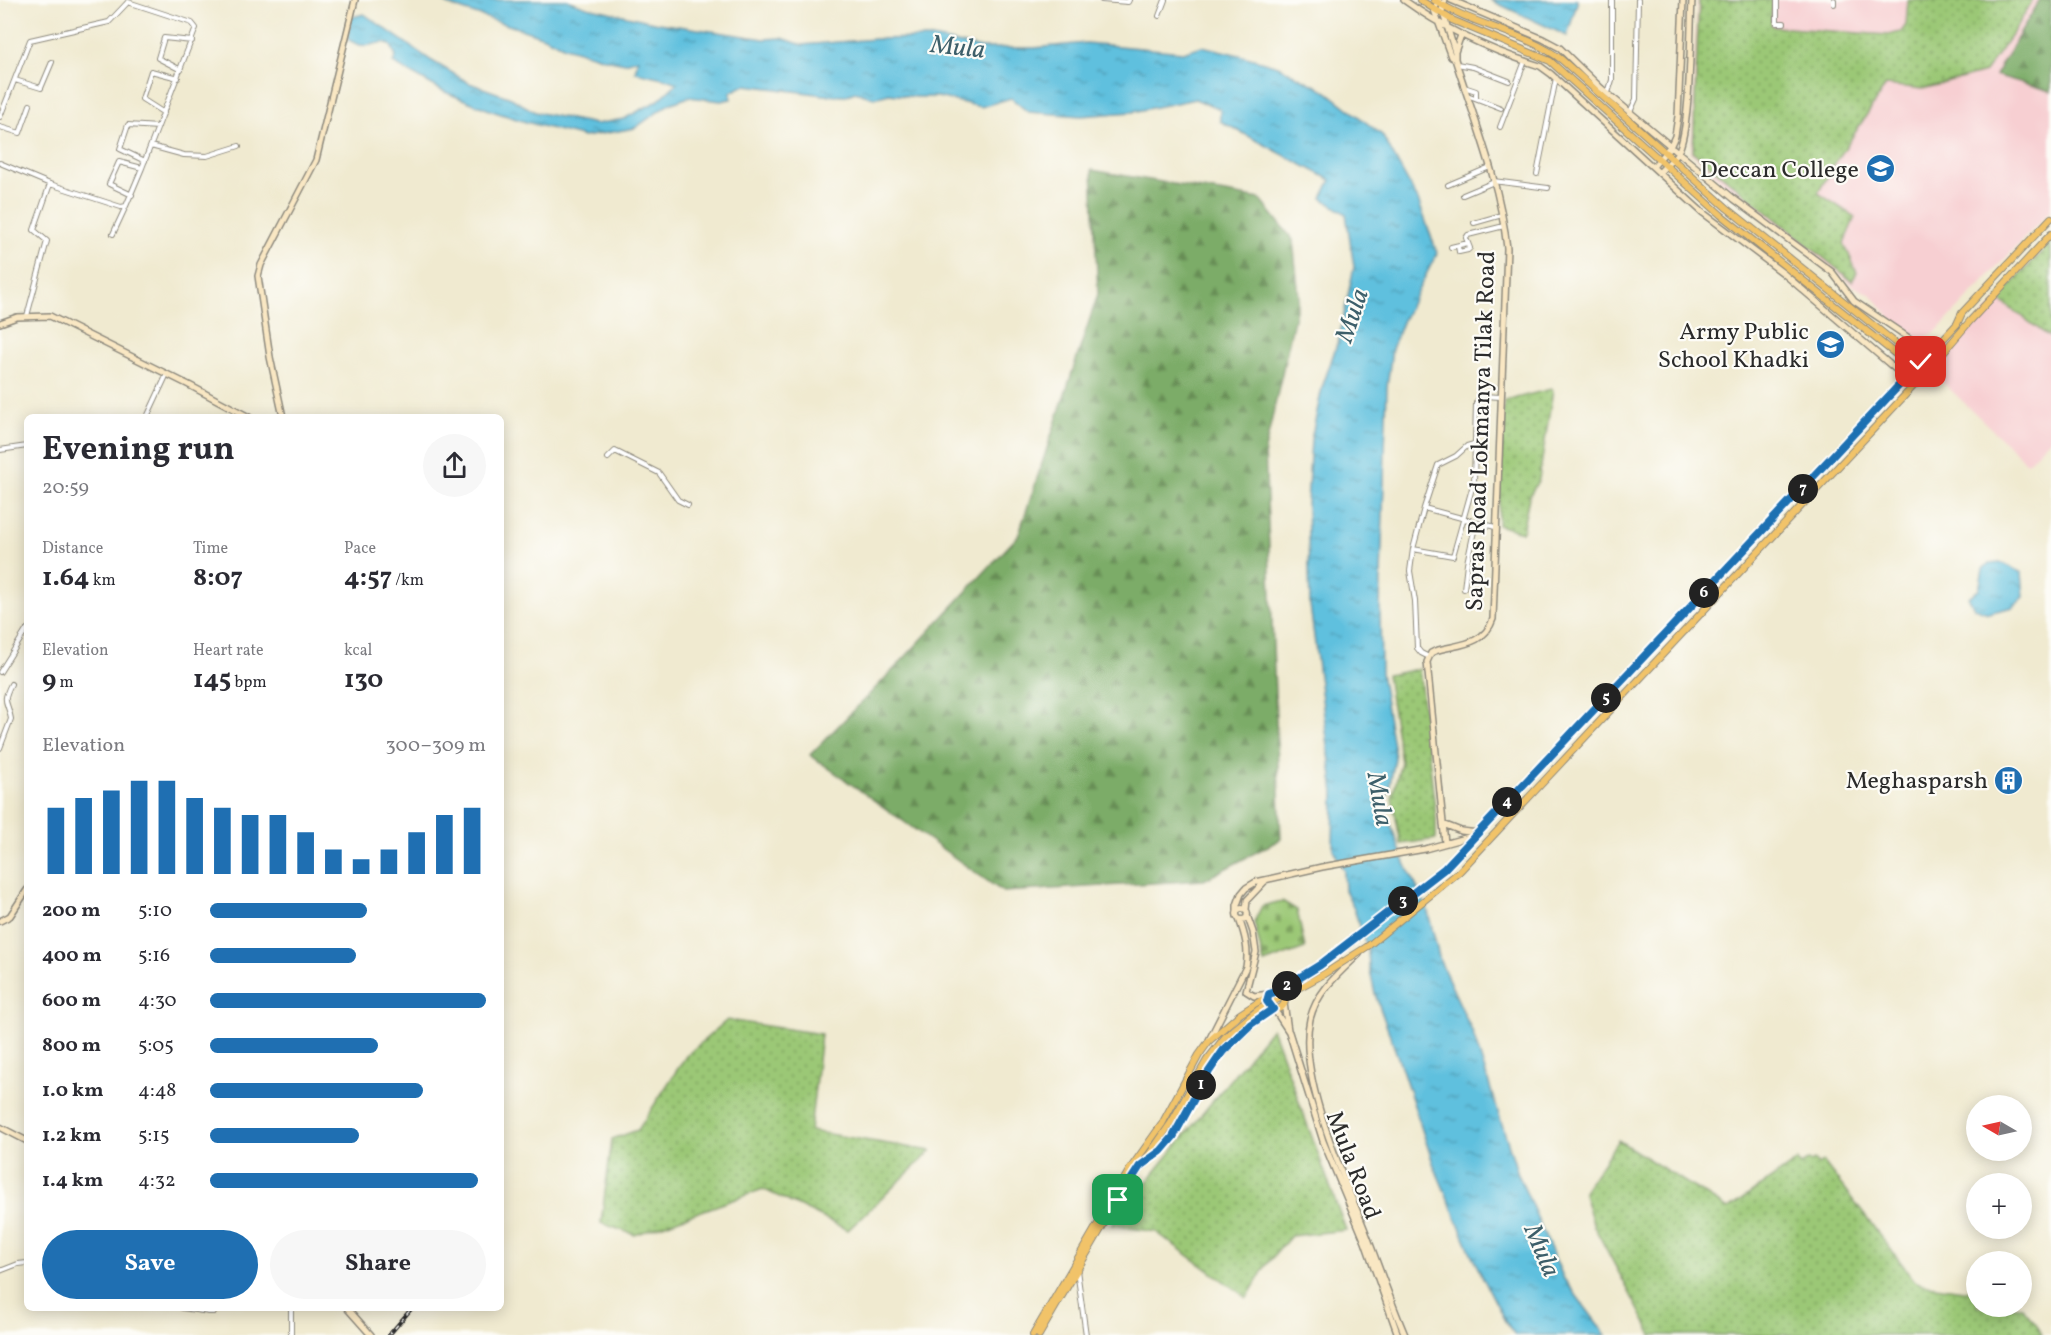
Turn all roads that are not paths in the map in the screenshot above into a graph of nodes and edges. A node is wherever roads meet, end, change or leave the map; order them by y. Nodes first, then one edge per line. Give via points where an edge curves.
1 (355, 0) edge
2 (1102, 0) edge
3 (1129, 0) edge
4 (1165, 0) edge
5 (1404, 0) edge
6 (1420, 0) edge
7 (1451, 0) edge
8 (1612, 0) edge
9 (1638, 0) edge
10 (1683, 0) edge
11 (1692, 0) edge
12 (1777, 0) edge
13 (1440, 2) edge
14 (1434, 10) junction
15 (1159, 16) dead end
16 (1444, 16) junction
17 (1437, 22) junction
18 (1784, 24) dead end
19 (1448, 28) junction
20 (1461, 34) junction
21 (192, 41) junction
22 (1455, 58) junction
23 (1524, 61) junction
24 (52, 62) dead end
25 (181, 70) junction
26 (178, 78) junction
27 (1556, 78) junction
28 (15, 80) junction
29 (1509, 81) dead end
30 (1464, 87) junction
31 (1608, 93) junction
32 (1467, 95) junction
33 (1476, 98) junction
34 (30, 105) dead end
35 (1501, 108) dead end
36 (1630, 111) junction
37 (164, 113) junction
38 (0, 117) edge
39 (0, 127) edge
40 (158, 127) junction
41 (1500, 127) dead end
42 (1671, 145) junction
43 (151, 146) junction
44 (239, 146) dead end
45 (1678, 151) junction
46 (1665, 153) junction
47 (1660, 159) junction
48 (1672, 159) junction
49 (145, 161) junction
50 (0, 163) edge
51 (1666, 165) junction
52 (1490, 167) junction
53 (1653, 167) junction
54 (142, 168) junction
55 (1659, 173) junction
56 (1538, 174) dead end
57 (1493, 182) junction
58 (50, 184) junction
59 (1448, 185) dead end
60 (1548, 188) dead end
61 (132, 195) junction
62 (1463, 195) dead end
63 (126, 206) junction
64 (1502, 215) junction
65 (2051, 218) edge
66 (1474, 223) dead end
67 (1504, 226) junction
68 (113, 234) dead end
69 (2051, 234) edge
70 (1451, 247) dead end
71 (1845, 292) junction
72 (1840, 297) junction
73 (27, 316) junction
74 (0, 323) edge
75 (1929, 353) junction
76 (1937, 360) junction
77 (1921, 362) junction
78 (1915, 369) junction
79 (1928, 370) junction
80 (168, 374) junction
81 (1923, 376) junction
82 (1907, 378) junction
83 (1914, 385) junction
84 (1501, 397) junction
85 (148, 414) edge
86 (243, 414) edge
87 (282, 414) edge
88 (1474, 444) junction
89 (24, 446) edge
90 (0, 450) edge
91 (608, 459) dead end
92 (688, 505) dead end
93 (1424, 508) junction
94 (1463, 519) junction
95 (1476, 522) junction
96 (1495, 527) junction
97 (1413, 549) junction
98 (1464, 590) dead end
99 (24, 634) edge
100 (1429, 657) junction
101 (0, 672) edge
102 (11, 684) dead end
103 (0, 748) edge
104 (1443, 824) junction
105 (1460, 830) junction
106 (1477, 834) junction
107 (1461, 839) junction
108 (1445, 843) junction
109 (1267, 879) junction
110 (24, 895) edge
111 (1237, 910) junction
112 (1246, 912) junction
113 (1239, 919) junction
114 (0, 921) edge
115 (1368, 946) junction
116 (1278, 991) junction
117 (1268, 995) junction
118 (1284, 1003) junction
119 (1273, 1009) junction
120 (1289, 1032) junction
121 (1209, 1041) junction
122 (0, 1127) edge
123 (24, 1139) edge
124 (1332, 1151) junction
125 (1140, 1166) junction
126 (24, 1263) edge
127 (1075, 1267) junction
128 (0, 1271) edge
129 (291, 1311) edge
130 (350, 1311) edge
131 (1401, 1333) edge
132 (291, 1335) edge
133 (371, 1335) edge
134 (1033, 1335) edge
135 (1039, 1335) edge
136 (1086, 1335) edge

1 - 87 street via 316,160 258,276
2 - 3 street
4 - 15 street
5 - 17 street
6 - 14 main road
7 - 31 street via 1553,43
8 - 31 street via 1612,80
9 - 36 street via 1636,99
10 - 42 street via 1678,116
11 - 45 street via 1686,116
12 - 18 street via 1777,23
13 - 14 street
13 - 16 street, Sapras Road Lokmanya Tilak Road
13 - 46 main road via 1555,54
14 - 16 main road
14 - 17 street, Sapras Road Lokmanya Tilak Road
16 - 19 street, Sapras Road Lokmanya Tilak Road
16 - 47 main road via 1550,61
17 - 19 street
17 - 22 street, Sapras Road Lokmanya Tilak Road via 1451,57
19 - 20 street
19 - 22 street, Sapras Road Lokmanya Tilak Road
20 - 22 street
20 - 23 street
21 - 25 street
21 - 25 street via 164,38 158,58
21 - 28 street via 196,28 192,23 128,2 109,22 30,40
22 - 29 street
22 - 30 street, Sapras Road Lokmanya Tilak Road
23 - 27 street
23 - 41 street
24 - 28 street via 41,88
25 - 26 street
26 - 37 street
26 - 37 street via 151,71 142,99
27 - 53 street
27 - 56 street
28 - 38 street
30 - 32 street, Sapras Road Lokmanya Tilak Road
30 - 33 street via 1476,91
31 - 36 street
32 - 33 street
32 - 52 street, Sapras Road Lokmanya Tilak Road
33 - 35 street
34 - 39 street via 20,133
36 - 42 street
37 - 40 street
40 - 43 street
40 - 49 street via 128,125 120,149
42 - 45 street
42 - 46 street
43 - 44 street via 184,155 207,156
43 - 49 street
45 - 48 street
45 - 71 street via 1734,199 1832,272
46 - 47 street
46 - 48 main road
47 - 51 main road
47 - 53 street
48 - 51 street
48 - 72 main road
49 - 54 street
50 - 58 street
51 - 55 street
51 - 78 main road via 1721,215
52 - 57 street, Sapras Road Lokmanya Tilak Road
52 - 59 street
53 - 55 street
54 - 61 street
54 - 61 street via 119,162 109,184
55 - 82 street
57 - 60 street
57 - 62 street
57 - 64 street, Sapras Road Lokmanya Tilak Road
58 - 63 street
58 - 73 street via 34,230 46,241
61 - 63 street
63 - 68 street
64 - 66 street
64 - 67 street, Sapras Road Lokmanya Tilak Road
65 - 75 main road
67 - 70 street via 1468,235 1468,250 1459,252 1458,246
67 - 84 street, Sapras Road Lokmanya Tilak Road via 1507,248
69 - 76 main road
71 - 72 main road
71 - 75 street
72 - 77 main road
73 - 74 street
73 - 80 street via 50,316
75 - 76 street
75 - 77 main road
76 - 79 main road
77 - 78 main road
77 - 79 main road
78 - 81 main road
78 - 82 main road
79 - 81 main road
80 - 85 street
80 - 86 street
81 - 83 main road
82 - 83 street
82 - 106 main road
83 - 115 main road via 1459,872
84 - 88 street via 1483,396 1478,400
84 - 96 street, Sapras Road Lokmanya Tilak Road
88 - 93 street via 1436,468
88 - 94 street via 1474,482
89 - 90 street
91 - 92 street via 615,451 659,473 678,500
93 - 94 street
93 - 97 street
94 - 95 street
94 - 97 street via 1453,556
95 - 96 street
95 - 98 street
96 - 100 street, Sapras Road Lokmanya Tilak Road via 1491,625 1473,642 1435,651
97 - 100 street via 1410,576 1416,643 1419,651
99 - 101 street
100 - 104 street via 1427,670
102 - 103 street via 5,696 11,719
104 - 105 street
104 - 108 street
105 - 106 street
105 - 107 street
106 - 107 street
106 - 116 main road via 1444,869 1338,952
107 - 108 street
108 - 109 street
109 - 111 street via 1246,888
109 - 112 street via 1247,900
110 - 114 street via 10,916
111 - 112 street
111 - 113 street
112 - 113 street
112 - 117 street via 1256,952 1246,991 1254,996
113 - 121 street via 1246,942 1246,967
115 - 124 street, bridge via 1327,986 1311,1018 1308,1058
115 - 125 main road, bridge via 1258,1010 1225,1037
116 - 117 main road
116 - 118 main road via 1284,996
117 - 119 main road via 1267,1004
117 - 121 main road
118 - 119 main road
118 - 120 street
119 - 120 street, Mula Road
119 - 125 main road via 1223,1051 1173,1137
120 - 124 street, Mula Road
121 - 127 main road
122 - 123 street
124 - 131 street, Mula Road
125 - 127 main road
126 - 128 street
127 - 134 main road
127 - 135 main road
127 - 136 street
129 - 132 street
130 - 133 street

